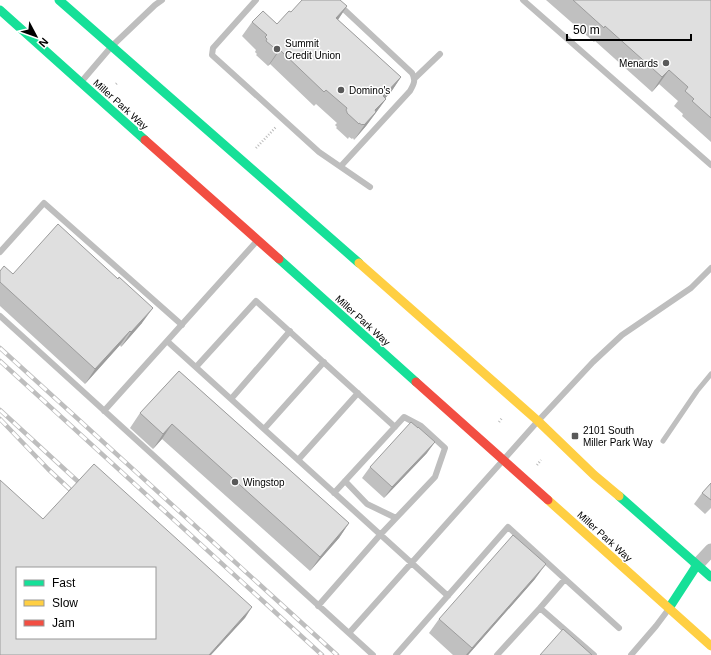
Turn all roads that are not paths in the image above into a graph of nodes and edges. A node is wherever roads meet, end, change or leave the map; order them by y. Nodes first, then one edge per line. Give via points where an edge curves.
1 (59, 0) edge
2 (162, 0) edge
3 (256, 0) edge
4 (334, 0) edge
5 (523, 0) edge
6 (0, 10) edge
7 (111, 47) junction
8 (440, 54) dead end
9 (415, 78) junction
10 (81, 82) junction
11 (711, 165) edge
12 (340, 166) junction
13 (370, 187) dead end
14 (258, 241) junction
15 (0, 252) edge
16 (711, 268) edge
17 (0, 316) edge
18 (182, 325) junction
19 (290, 331) junction
20 (167, 341) junction
21 (324, 362) junction
22 (196, 367) junction
23 (358, 393) junction
24 (231, 398) junction
25 (104, 411) junction
26 (538, 421) junction
27 (395, 427) junction
28 (264, 429) junction
29 (298, 460) junction
30 (504, 460) junction
31 (345, 481) junction
32 (334, 493) junction
33 (396, 518) junction
34 (380, 535) junction
35 (711, 550) edge
36 (410, 562) junction
37 (698, 565) junction
38 (711, 577) edge
39 (565, 579) junction
40 (448, 596) junction
41 (318, 606) junction
42 (540, 608) junction
43 (668, 608) junction
44 (619, 628) dead end
45 (349, 633) junction
46 (711, 646) edge
47 (373, 655) edge
48 (396, 655) edge
49 (497, 655) edge
50 (594, 655) edge
51 (631, 655) edge

1 - 7 main road
2 - 7 lane
3 - 12 lane via 213,48 212,55 318,152
4 - 9 lane via 412,72
5 - 11 lane
6 - 10 main road, Miller Park Way
7 - 10 lane
7 - 26 main road
8 - 9 lane
9 - 12 lane via 410,91
10 - 14 main road, Miller Park Way
12 - 13 lane
14 - 18 lane
14 - 30 main road, Miller Park Way
15 - 18 lane via 44,203
16 - 26 lane via 691,288 622,335
17 - 25 lane
18 - 20 lane
19 - 21 lane
19 - 22 lane via 256,300
19 - 24 lane
20 - 22 lane
20 - 25 lane
21 - 23 lane
21 - 28 lane
22 - 24 lane
23 - 27 lane
23 - 29 lane
24 - 28 lane
25 - 41 lane
26 - 30 lane
26 - 37 main road via 599,479
27 - 31 lane
27 - 33 lane via 404,417 421,426 445,448 435,477
28 - 29 lane
29 - 32 lane
30 - 36 lane
30 - 43 main road, Miller Park Way
31 - 32 lane
31 - 33 lane via 367,504
32 - 34 lane
33 - 34 lane
34 - 36 lane
34 - 41 lane
35 - 37 street
36 - 40 lane
36 - 45 lane
37 - 38 main road
37 - 43 main road
39 - 40 lane via 508,527
39 - 42 lane
39 - 44 lane
40 - 48 lane
41 - 45 lane
42 - 49 lane
42 - 50 lane
43 - 46 main road, Miller Park Way
43 - 51 lane
45 - 47 lane

